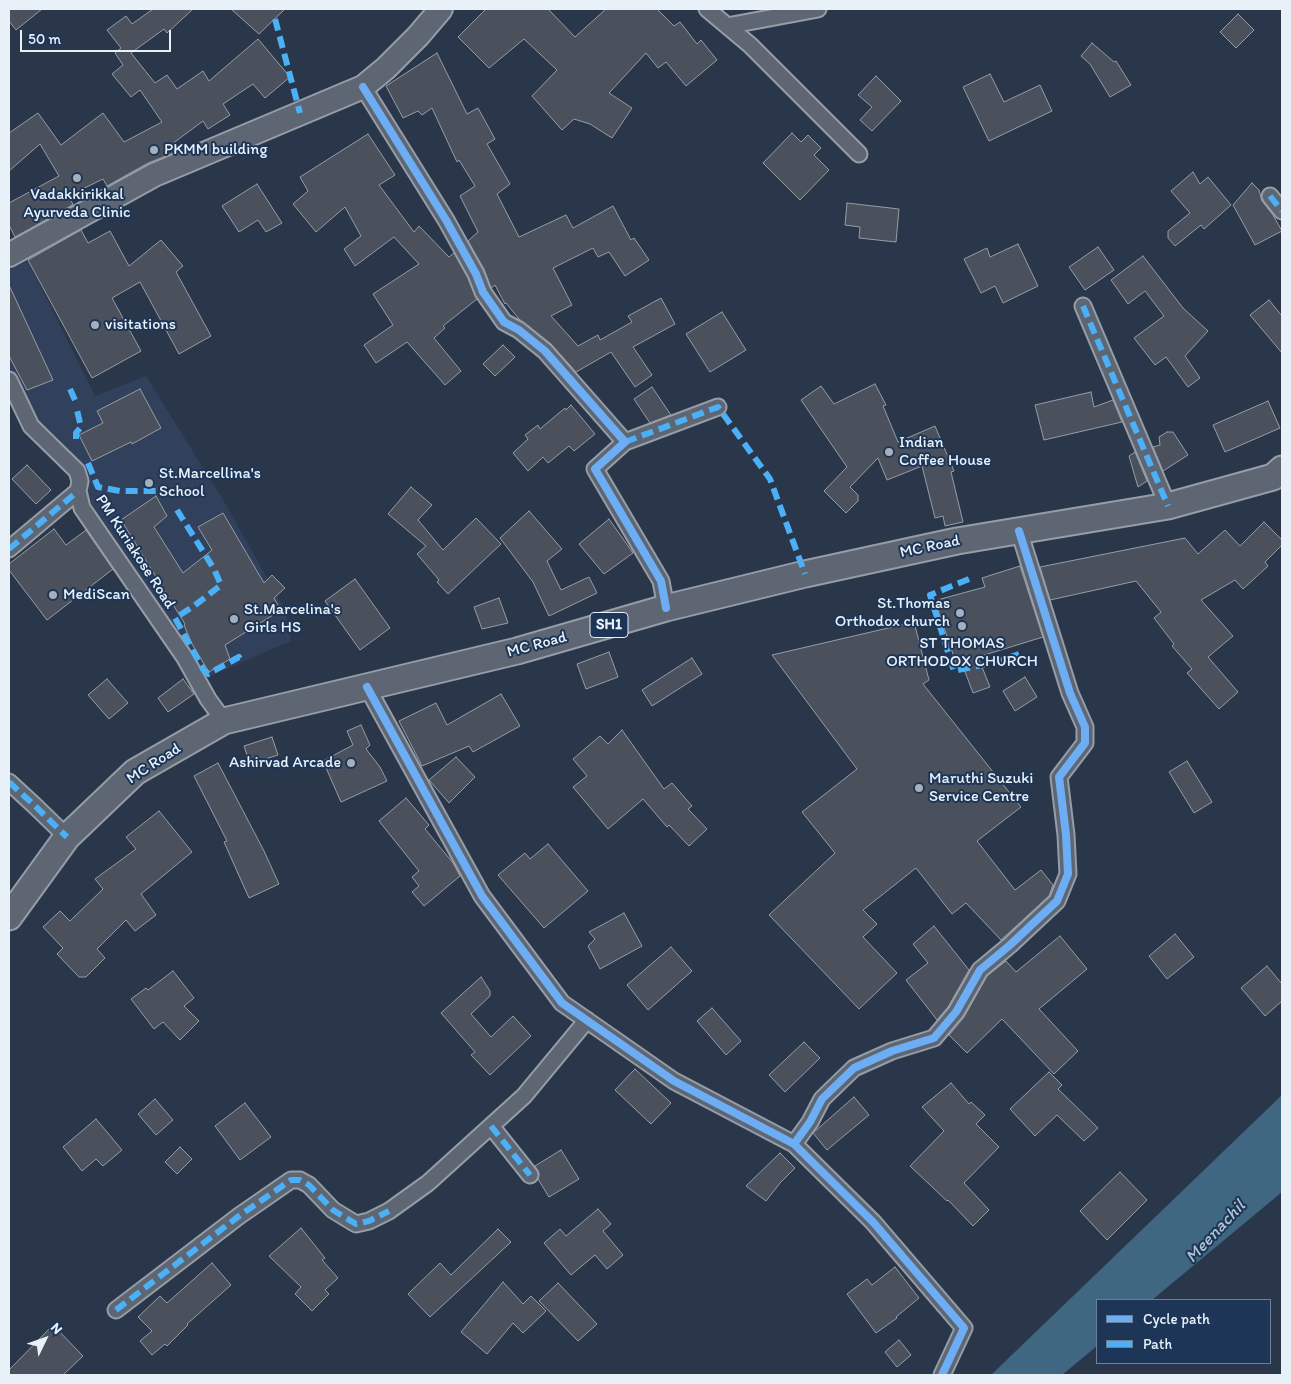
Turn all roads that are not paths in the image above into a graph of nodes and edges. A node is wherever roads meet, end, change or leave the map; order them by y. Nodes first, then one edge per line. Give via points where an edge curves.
1 (441, 9) edge
2 (707, 9) edge
3 (818, 9) edge
4 (727, 26) junction
5 (363, 87) junction
6 (859, 154) dead end
7 (1270, 196) dead end
8 (1282, 211) edge
9 (9, 255) edge
10 (1083, 306) dead end
11 (9, 380) edge
12 (718, 407) dead end
13 (625, 442) junction
14 (1282, 469) edge
15 (78, 491) junction
16 (1168, 506) junction
17 (1019, 531) junction
18 (9, 549) edge
19 (666, 608) junction
20 (367, 687) junction
21 (224, 721) junction
22 (9, 782) edge
23 (66, 838) junction
24 (9, 917) edge
25 (587, 1020) junction
26 (491, 1126) junction
27 (794, 1144) junction
28 (530, 1175) dead end
29 (116, 1310) dead end
30 (942, 1375) edge

1 - 5 street via 386,68
2 - 4 street
3 - 4 street
4 - 6 street
5 - 9 street via 154,175
5 - 13 street via 446,220 483,292 504,322 545,351
7 - 8 street
10 - 16 street
11 - 15 street, PM Kuriakose Road via 32,426 77,471
12 - 13 street
13 - 19 street via 596,469 661,581
14 - 16 main road, MC Road / SH1 via 1273,477
15 - 18 street
15 - 21 street, PM Kuriakose Road via 82,508
16 - 17 main road, MC Road / SH1
17 - 19 main road, MC Road / SH1 via 805,574
17 - 27 street via 1070,693 1085,727 1085,743 1058,777 1068,874 1057,901 980,970 956,1012 934,1038 892,1051 854,1068 822,1099
19 - 20 main road, MC Road / SH1 via 517,651
20 - 21 main road, MC Road / SH1
20 - 25 street via 482,896 562,1003
21 - 23 main road, MC Road / SH1 via 135,772
22 - 23 street
23 - 24 main road, MC Road / SH1
25 - 26 street via 524,1096
25 - 27 street via 674,1081
26 - 28 street
26 - 29 street via 428,1183 369,1221 356,1224 344,1218 308,1185 300,1180 291,1180
27 - 30 street via 873,1222 964,1328

